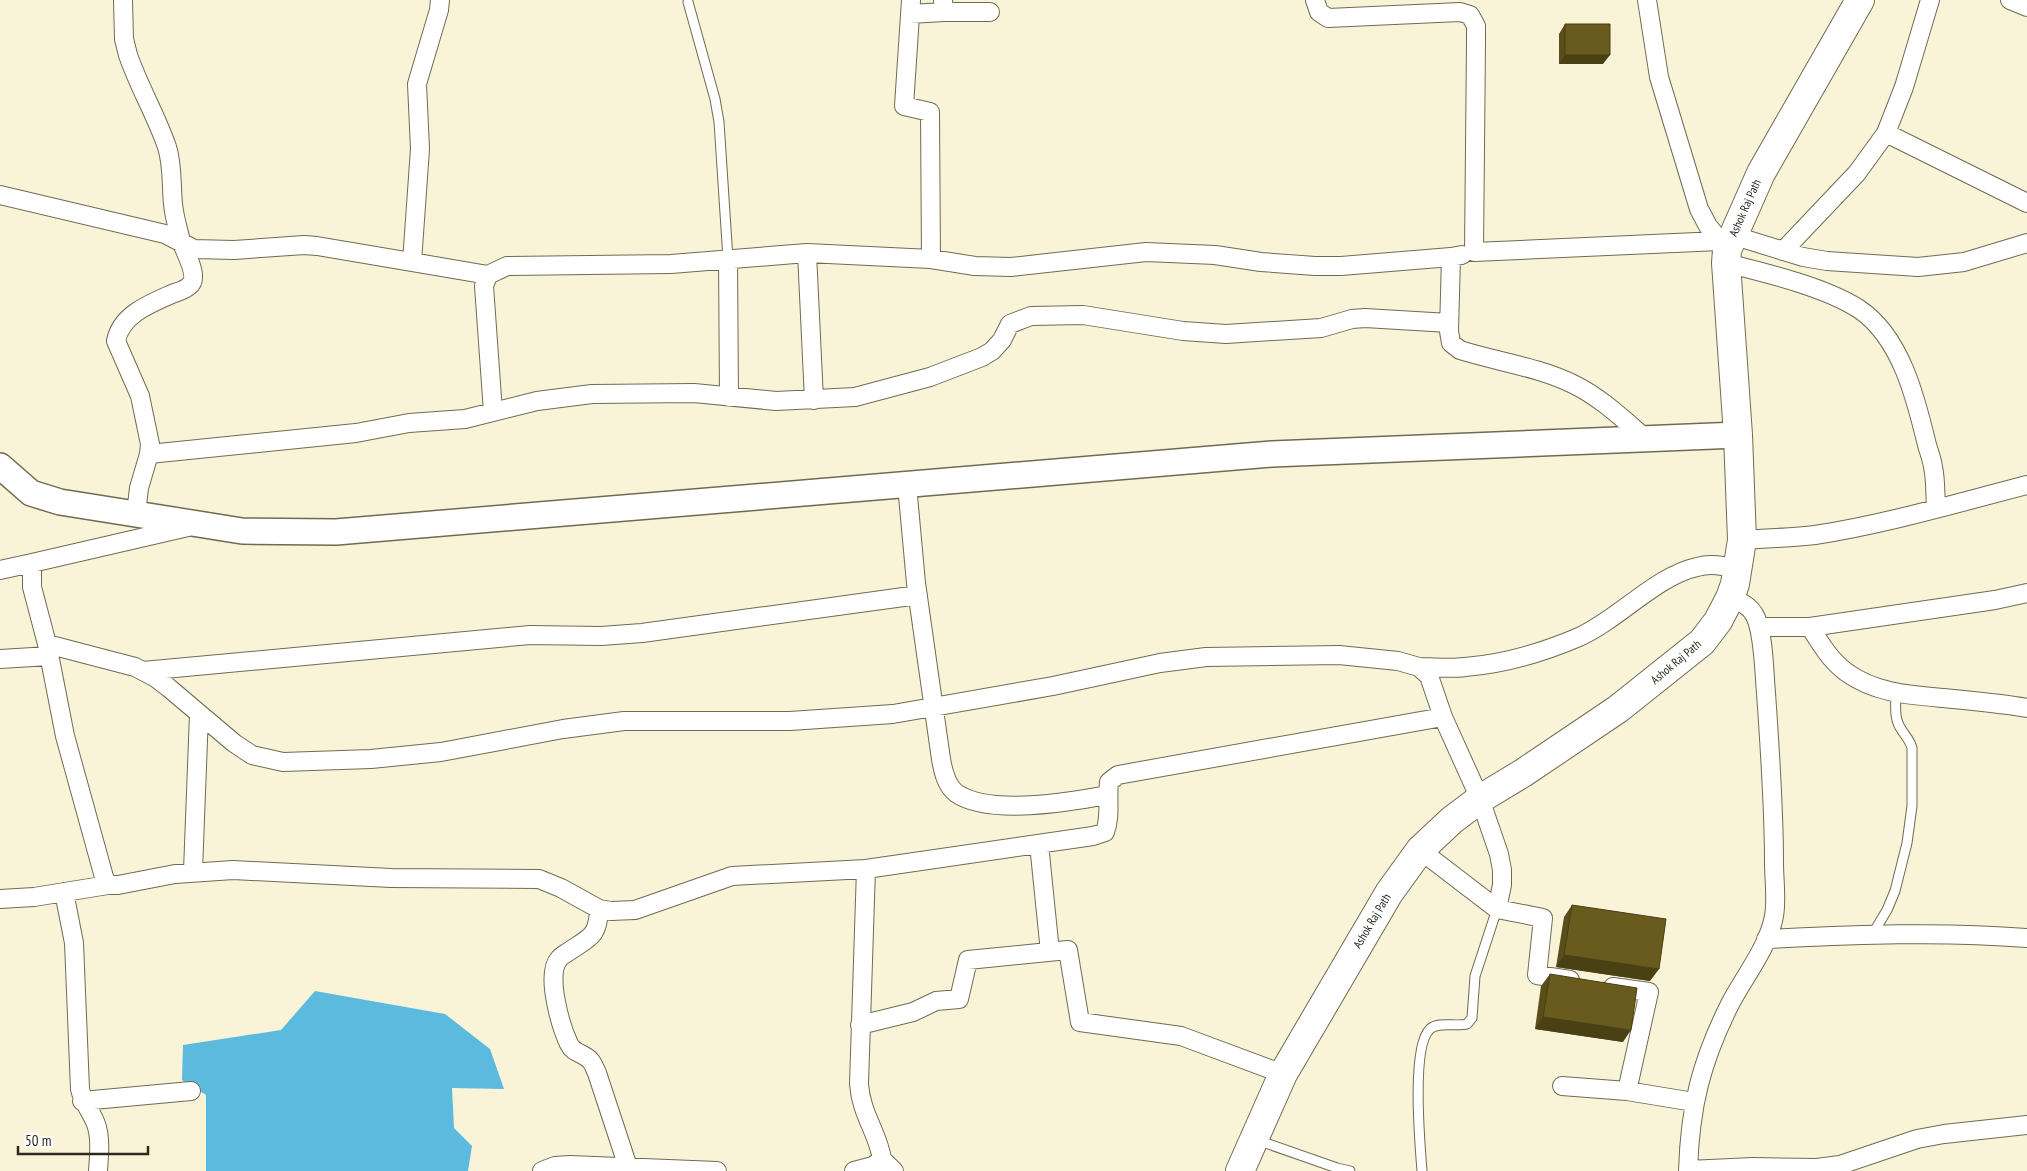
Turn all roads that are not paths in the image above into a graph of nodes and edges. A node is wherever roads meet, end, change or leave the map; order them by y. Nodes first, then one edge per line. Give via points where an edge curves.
1 (123, 0) edge
2 (440, 0) edge
3 (1316, 0) edge
4 (1647, 0) edge
5 (1860, 0) edge
6 (1930, 0) edge
7 (2010, 0) edge
8 (688, 2) dead end
9 (944, 6) edge
10 (910, 7) edge
11 (2027, 8) edge
12 (990, 12) dead end
13 (1886, 133) junction
14 (0, 194) edge
15 (2027, 203) edge
16 (181, 243) junction
17 (2027, 243) edge
18 (1726, 247) junction
19 (1783, 251) junction
20 (807, 252) junction
21 (1474, 252) junction
22 (1451, 257) junction
23 (728, 259) junction
24 (930, 259) junction
25 (412, 262) junction
26 (488, 275) junction
27 (1449, 323) junction
28 (729, 397) junction
29 (814, 400) junction
30 (493, 412) junction
31 (1738, 435) junction
32 (1645, 438) junction
33 (149, 454) junction
34 (0, 466) edge
35 (907, 485) junction
36 (2027, 485) edge
37 (1936, 508) junction
38 (136, 514) junction
39 (198, 524) junction
40 (1742, 540) junction
41 (32, 563) junction
42 (1738, 569) junction
43 (0, 570) edge
44 (2027, 593) edge
45 (918, 595) junction
46 (1730, 598) junction
47 (1759, 627) junction
48 (1810, 627) junction
49 (48, 650) junction
50 (0, 659) edge
51 (1419, 666) junction
52 (143, 671) junction
53 (1896, 694) junction
54 (934, 706) junction
55 (2027, 708) edge
56 (199, 714) junction
57 (1443, 717) junction
58 (1107, 795) junction
59 (1480, 798) junction
60 (1039, 844) junction
61 (1420, 850) junction
62 (866, 869) junction
63 (193, 872) junction
64 (108, 884) junction
65 (64, 892) junction
66 (0, 899) edge
67 (599, 909) junction
68 (1497, 909) junction
69 (1872, 935) junction
70 (2027, 938) edge
71 (1766, 939) junction
72 (1050, 952) junction
73 (860, 1025) junction
74 (1283, 1074) junction
75 (1562, 1086) dead end
76 (1627, 1091) junction
77 (191, 1092) dead end
78 (82, 1101) junction
79 (1694, 1102) junction
80 (2027, 1125) edge
81 (1255, 1139) junction
82 (888, 1165) edge
83 (628, 1167) junction
84 (98, 1171) edge
85 (542, 1171) edge
86 (717, 1171) edge
87 (854, 1171) edge
88 (1240, 1171) edge
89 (1350, 1171) edge
90 (1422, 1171) edge
91 (1688, 1171) edge

1 - 16 street via 124,39 128,55 168,150 175,222
2 - 25 street via 417,84 420,149
3 - 21 street via 1318,12 1328,18 1460,12 1470,15 1476,26
4 - 18 street via 1659,77 1698,208
5 - 18 main road, Ashok Raj Path via 1761,174
6 - 13 street
7 - 11 street
8 - 23 lane via 719,122
9 - 10 street
9 - 12 street
10 - 24 street via 904,106 930,112
13 - 15 street
13 - 19 street via 1857,173
14 - 16 street via 146,228
16 - 25 street via 194,249 211,250 304,245
16 - 33 street via 194,280 189,286 130,317 120,327 116,341 140,396 150,444
17 - 19 street via 1964,262 1918,267 1827,261
18 - 19 street
18 - 21 street
18 - 31 main road, Ashok Raj Path
18 - 37 street via 1796,282 1845,301 1859,309 1878,328 1903,368 1919,409 1934,467
20 - 23 street
20 - 24 street
20 - 29 street
21 - 22 street
22 - 24 street via 1340,266 1146,252 1012,267 975,266
22 - 27 street
23 - 26 street via 671,264 507,266
23 - 28 street
25 - 26 street
26 - 30 street via 484,304
27 - 29 street via 1358,319 1321,328 1226,334 1183,331 1083,315 1031,316 1010,324 992,351 950,370 876,393
27 - 32 street via 1451,343 1460,350 1574,384
28 - 29 street via 758,401
28 - 30 street via 694,393 592,394 537,401
30 - 33 street via 356,433
31 - 32 main road
31 - 40 main road, Ashok Raj Path
32 - 35 main road via 1272,454
33 - 38 street via 139,488
34 - 38 main road via 31,493 60,502
35 - 39 main road via 336,532 242,531
35 - 45 street
36 - 37 street
37 - 40 street via 1813,535
38 - 39 main road
39 - 41 street
40 - 42 main road, Ashok Raj Path
41 - 43 street
41 - 49 street via 32,587
42 - 46 main road, Ashok Raj Path
42 - 51 street via 1697,566 1681,572 1596,628 1537,651 1463,668
44 - 48 street
45 - 52 street via 642,633 530,635
45 - 54 street
46 - 47 street via 1746,604
46 - 59 main road, Ashok Raj Path via 1702,642 1674,665 1618,709
47 - 48 street
47 - 71 street via 1771,752 1774,826 1774,916
48 - 53 street via 1823,648 1844,670 1876,688
49 - 50 street
49 - 52 street via 113,660
49 - 64 street via 65,736
51 - 54 street via 1338,655 1184,659
51 - 57 street via 1429,676
52 - 56 street
53 - 55 street
53 - 69 lane via 1897,722 1912,748 1911,822 1895,890
54 - 56 street via 893,714 823,720 624,721 440,752 306,762 283,762 252,755
54 - 58 street via 944,775 956,793 1009,806 1050,804
56 - 63 street
57 - 58 street via 1118,775 1109,782
57 - 59 street
58 - 60 street via 1109,822 1105,832
59 - 61 main road, Ashok Raj Path
59 - 68 street via 1502,870
60 - 62 street
60 - 72 street
61 - 68 street
61 - 74 main road, Ashok Raj Path via 1388,893
62 - 67 street via 740,875 715,880 635,910
62 - 73 street
63 - 64 street
63 - 67 street via 233,870 391,878 539,879
64 - 65 street
65 - 66 street
65 - 78 street via 74,943
67 - 83 street via 595,933 558,959 553,981 569,1045 590,1060 597,1073
68 - 76 street via 1543,918 1537,975 1649,992
68 - 90 lane via 1475,976 1472,1018 1467,1024 1440,1025 1430,1029 1425,1037 1419,1071 1418,1106
69 - 70 street via 1951,933
69 - 71 street
71 - 79 street via 1712,1043
72 - 73 street via 968,960 959,998 936,1001 913,1012
72 - 74 street via 1068,950 1080,1022 1182,1036
73 - 82 street via 860,1096 864,1113
74 - 81 main road, Ashok Raj Path
75 - 76 street
76 - 79 street
77 - 78 street
78 - 84 street via 97,1125
79 - 91 street
80 - 91 street via 1917,1139 1840,1165
81 - 88 main road, Ashok Raj Path
81 - 89 lane
82 - 87 street
83 - 85 street via 570,1164
83 - 86 street

